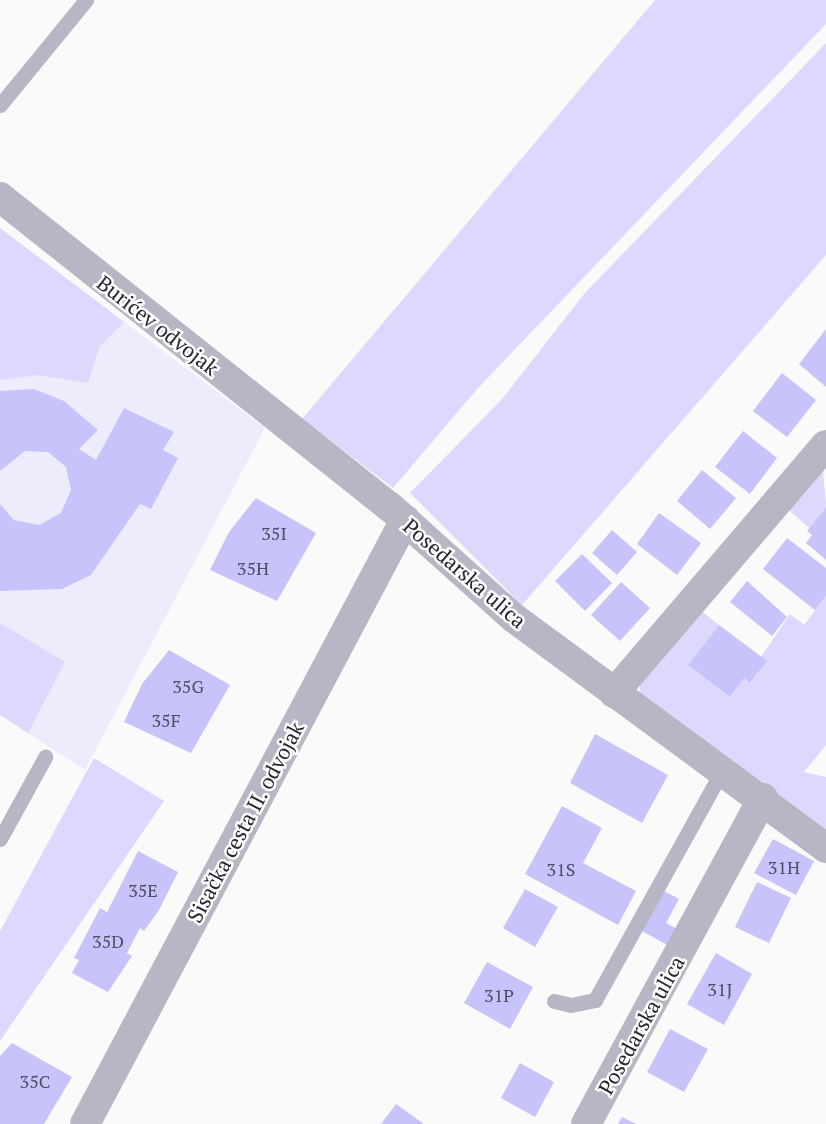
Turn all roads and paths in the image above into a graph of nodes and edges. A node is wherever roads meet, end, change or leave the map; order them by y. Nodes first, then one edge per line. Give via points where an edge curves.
1 (86, 0) edge
2 (0, 105) edge
3 (0, 197) edge
4 (826, 445) edge
5 (318, 450) joint
6 (405, 520) junction
7 (614, 693) junction
8 (45, 757) dead end
9 (722, 771) junction
10 (763, 798) junction
11 (0, 839) edge
12 (826, 848) edge
13 (554, 1001) dead end
14 (85, 1124) edge
15 (586, 1124) edge

1 - 2 lane
3 - 5 street, Burićev odvojak
4 - 7 street
5 - 6 street, Posedarska ulica
6 - 7 street, Posedarska ulica via 514,618
6 - 14 street, Sisačka cesta II. odvojak
7 - 9 street, Posedarska ulica
8 - 11 lane
9 - 10 street, Posedarska ulica
9 - 13 lane via 595,1000 586,1005
10 - 12 street, Posedarska ulica
10 - 15 street, Posedarska ulica

